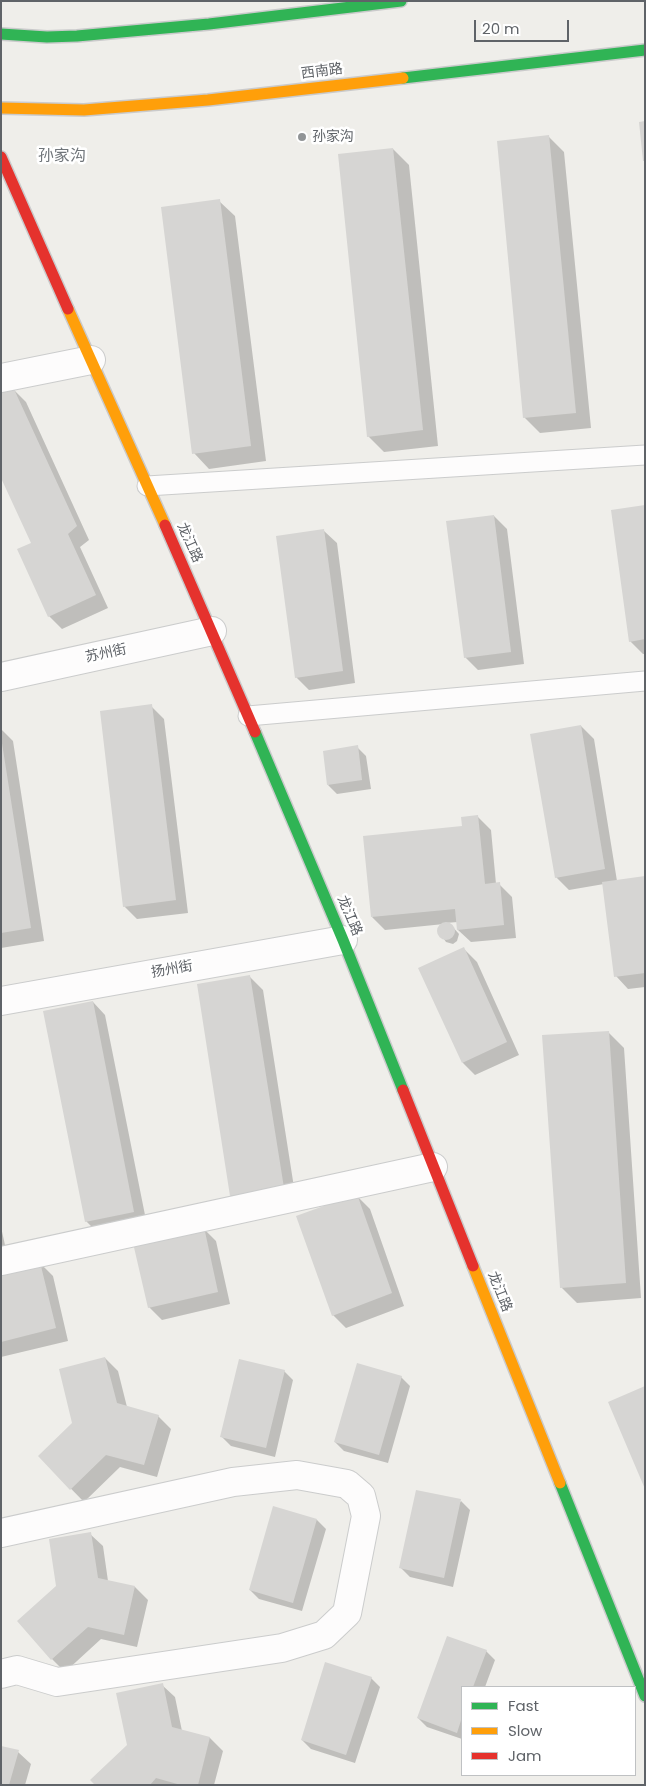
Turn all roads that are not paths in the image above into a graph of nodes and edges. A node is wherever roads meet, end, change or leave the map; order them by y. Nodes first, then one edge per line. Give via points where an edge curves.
1 (401, 1) edge
2 (1, 34) edge
3 (645, 50) edge
4 (1, 108) edge
5 (1, 157) edge
6 (91, 360) junction
7 (1, 378) edge
8 (645, 455) edge
9 (147, 486) junction
10 (212, 631) junction
11 (1, 677) edge
12 (645, 681) edge
13 (248, 716) junction
14 (343, 940) junction
15 (1, 1001) edge
16 (433, 1167) junction
17 (1, 1261) edge
18 (1, 1533) edge
19 (1, 1674) edge
20 (645, 1696) edge

1 - 2 street via 77,36
3 - 4 street, 西南路 via 208,100 84,110
5 - 6 street, 龙江路
6 - 7 street
6 - 9 street, 龙江路
8 - 9 lane
9 - 10 street, 龙江路
10 - 11 street, 苏州街
10 - 13 street, 龙江路
12 - 13 lane
13 - 14 street, 龙江路
14 - 15 street, 扬州街
14 - 16 street, 龙江路
16 - 17 street
16 - 20 street, 龙江路
18 - 19 street via 233,1482 297,1475 347,1484 361,1496 366,1516 347,1613 324,1635 282,1648 57,1682 18,1670

